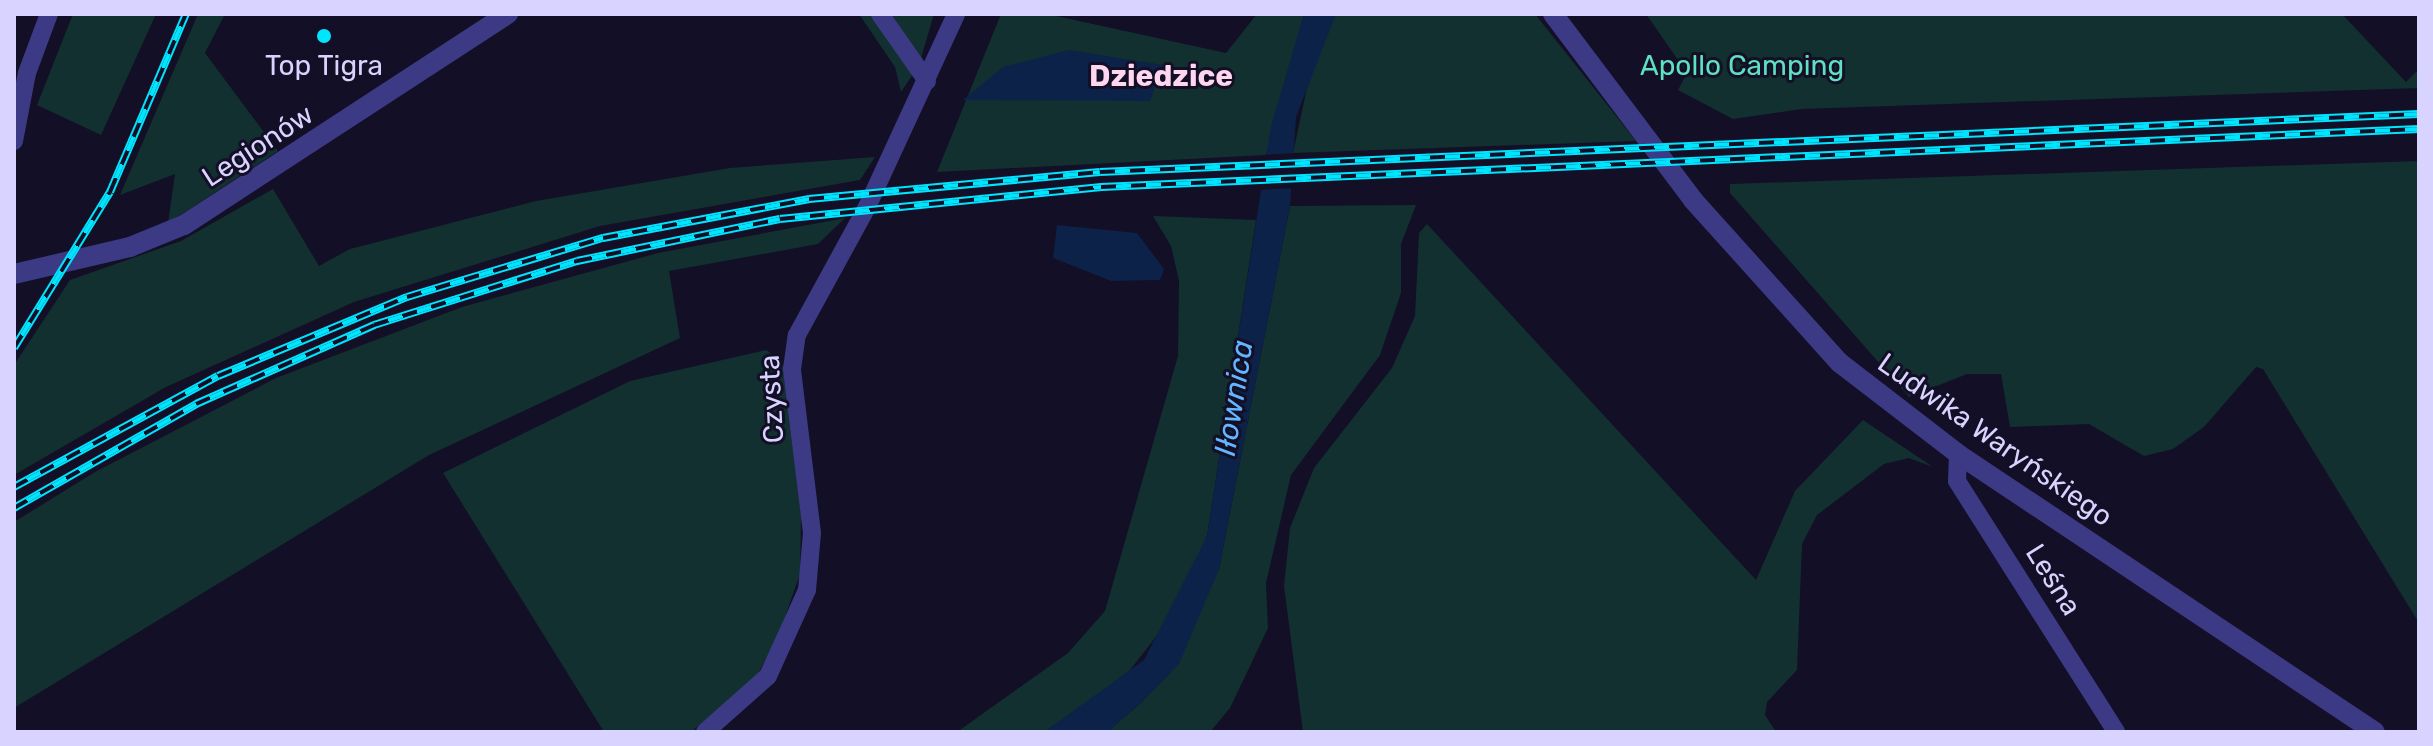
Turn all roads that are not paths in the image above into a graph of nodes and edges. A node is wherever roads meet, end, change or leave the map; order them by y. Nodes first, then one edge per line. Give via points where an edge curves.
1 (49, 14) edge
2 (508, 14) edge
3 (880, 14) edge
4 (956, 14) edge
5 (1553, 14) edge
6 (927, 81) junction
7 (14, 141) edge
8 (14, 274) edge
9 (1958, 454) junction
10 (705, 732) edge
11 (2116, 732) edge
12 (2375, 732) edge

1 - 7 street via 27,73
2 - 8 street, Legionów via 220,206 130,247
3 - 6 street
4 - 6 street, Czysta
5 - 9 street, Ludwika Waryńskiego via 1684,189 1840,363
6 - 10 street, Czysta via 797,335 792,369 812,533 807,590 768,676
9 - 11 street, Leśna via 1957,481
9 - 12 street, Ludwika Waryńskiego

